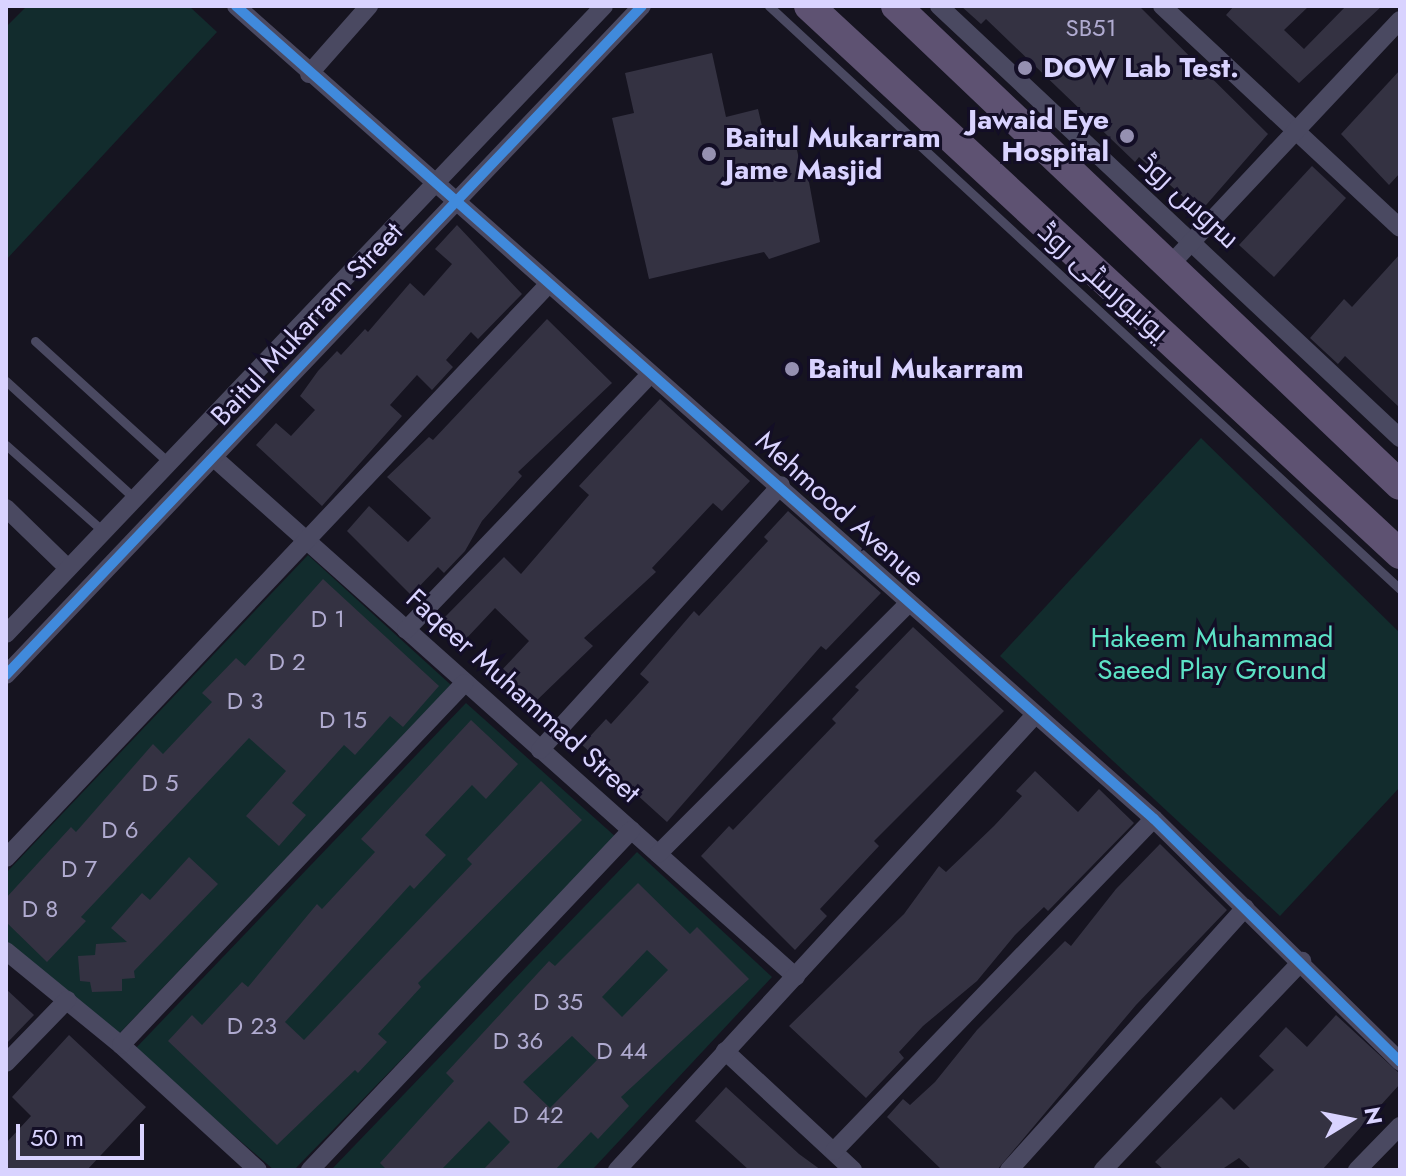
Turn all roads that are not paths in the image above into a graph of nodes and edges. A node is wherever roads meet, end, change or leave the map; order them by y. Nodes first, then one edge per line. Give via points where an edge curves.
1 (236, 6) edge
2 (604, 6) edge
3 (642, 6) edge
4 (769, 6) edge
5 (809, 6) edge
6 (896, 6) edge
7 (939, 6) edge
8 (1162, 6) edge
9 (356, 10) edge
10 (1400, 20) edge
11 (309, 74) junction
12 (1294, 129) junction
13 (977, 182) junction
14 (431, 184) junction
15 (453, 204) junction
16 (1400, 228) edge
17 (1193, 243) junction
18 (1168, 267) junction
19 (547, 286) junction
20 (35, 341) dead end
21 (651, 374) junction
22 (6, 381) edge
23 (1400, 438) edge
24 (6, 445) edge
25 (213, 457) junction
26 (168, 462) junction
27 (781, 485) junction
28 (1400, 485) edge
29 (134, 498) junction
30 (6, 508) edge
31 (103, 531) junction
32 (307, 543) junction
33 (1400, 554) edge
34 (68, 568) junction
35 (1400, 589) edge
36 (908, 604) junction
37 (406, 630) junction
38 (6, 634) edge
39 (6, 675) edge
40 (465, 683) junction
41 (1034, 716) junction
42 (540, 750) junction
43 (1154, 819) junction
44 (631, 830) junction
45 (658, 854) junction
46 (6, 858) edge
47 (1245, 908) junction
48 (6, 951) edge
49 (1302, 961) junction
50 (796, 977) junction
51 (67, 1000) junction
52 (121, 1045) junction
53 (725, 1051) junction
54 (1400, 1062) edge
55 (6, 1063) edge
56 (1400, 1126) edge
57 (834, 1151) junction
58 (258, 1170) edge
59 (310, 1170) edge
60 (617, 1170) edge
61 (853, 1170) edge
62 (1009, 1170) edge
63 (1103, 1170) edge
64 (1357, 1170) edge

1 - 11 street, Mehmood Avenue
2 - 14 street, Baitul Mukarram Street
3 - 15 street, Baitul Mukarram Street
4 - 13 lane
5 - 13 main road, یونیورسٹی روڈ
6 - 18 main road, یونیورسٹی روڈ
7 - 17 street, سروس روڈ
8 - 12 street
9 - 11 street
10 - 12 street
11 - 14 street, Mehmood Avenue
12 - 16 street
12 - 17 street
13 - 33 main road, یونیورسٹی روڈ
13 - 35 lane
14 - 15 street, Mehmood Avenue
14 - 26 street, Baitul Mukarram Street
15 - 19 street, Mehmood Avenue
15 - 25 street, Baitul Mukarram Street
17 - 18 street
17 - 23 street, سروس روڈ
18 - 28 main road, یونیورسٹی روڈ
19 - 21 street, Mehmood Avenue
19 - 32 street
20 - 26 lane
21 - 27 street, Mehmood Avenue
21 - 37 street
22 - 29 lane
24 - 31 lane
25 - 32 street, Faqeer Muhammad Street
25 - 39 street, Baitul Mukarram Street
26 - 29 street, Baitul Mukarram Street
27 - 36 street, Mehmood Avenue
27 - 42 street
29 - 31 street, Baitul Mukarram Street
30 - 34 street
31 - 34 street, Baitul Mukarram Street
32 - 37 street, Faqeer Muhammad Street
32 - 46 street
34 - 38 street, Baitul Mukarram Street
36 - 41 street, Mehmood Avenue
36 - 45 street
37 - 40 street, Faqeer Muhammad Street
40 - 42 street, Faqeer Muhammad Street
40 - 52 street
41 - 43 street, Mehmood Avenue
41 - 50 street
42 - 44 street, Faqeer Muhammad Street
43 - 47 street, Mehmood Avenue
43 - 57 street
44 - 45 street, Faqeer Muhammad Street
44 - 59 street
45 - 50 street, Faqeer Muhammad Street
47 - 49 street, Mehmood Avenue
47 - 62 street
48 - 51 street
49 - 54 street, Mehmood Avenue
49 - 63 street
50 - 53 street
51 - 52 street
51 - 55 street
52 - 58 street
53 - 57 street
53 - 60 street
56 - 64 street
57 - 61 street

